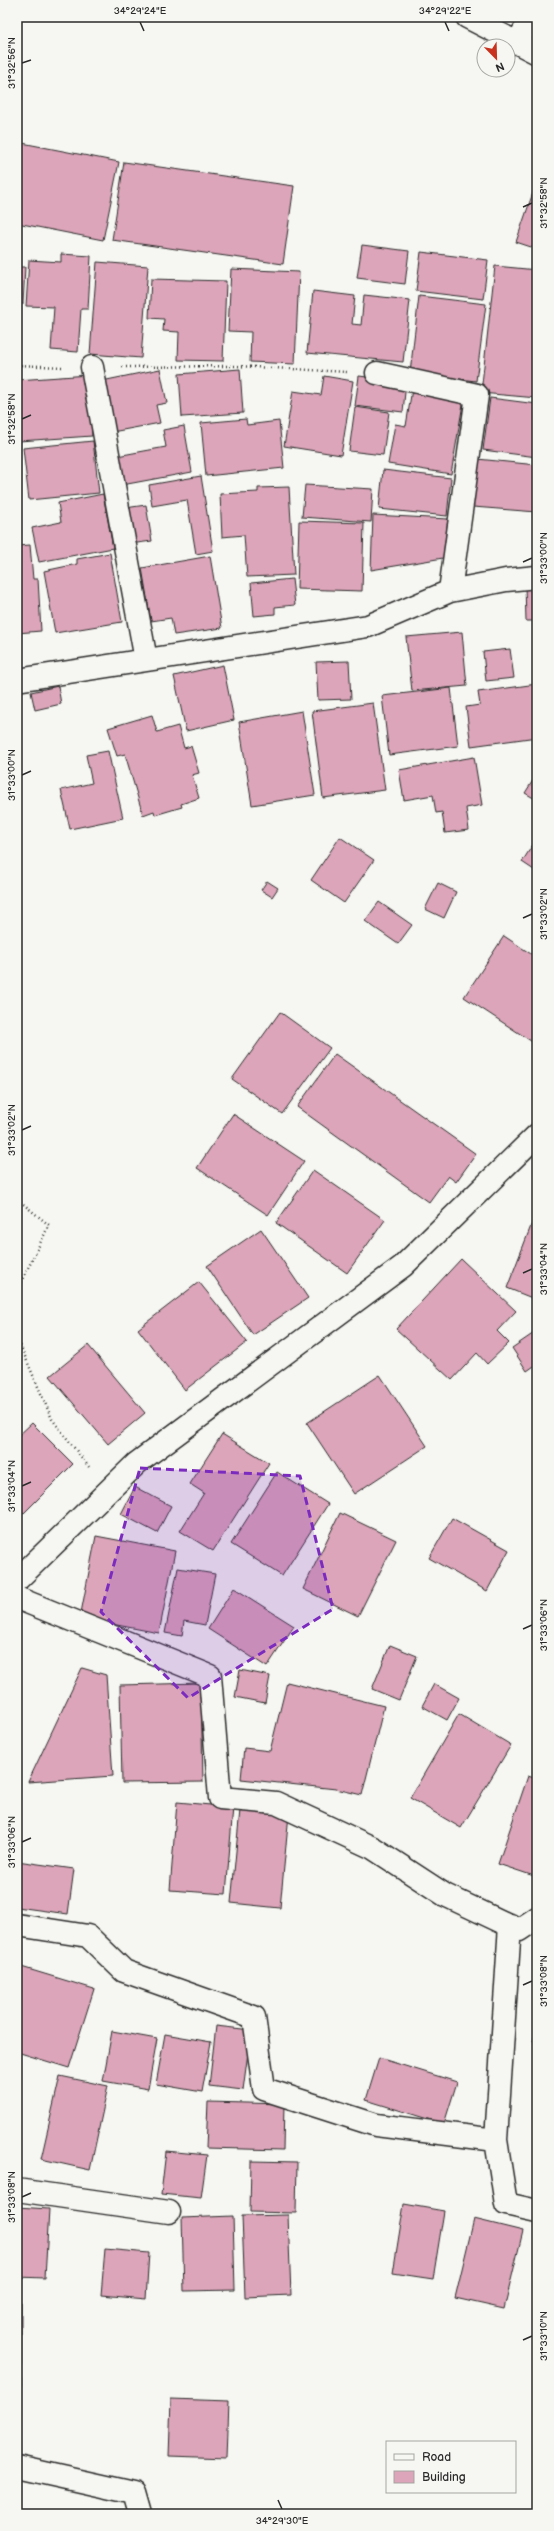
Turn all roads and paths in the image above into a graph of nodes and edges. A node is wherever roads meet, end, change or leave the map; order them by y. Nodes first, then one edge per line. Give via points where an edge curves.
1 (467, 17) edge
2 (532, 17) edge
3 (517, 43) junction
4 (537, 53) edge
5 (17, 366) edge
6 (92, 367) junction
7 (377, 373) joint
8 (537, 577) edge
9 (450, 591) junction
10 (146, 660) junction
11 (17, 680) edge
12 (537, 1135) edge
13 (17, 1199) edge
14 (17, 1291) edge
15 (17, 1338) edge
16 (108, 1492) junction
17 (17, 1580) edge
18 (17, 1598) edge
19 (537, 1918) edge
20 (17, 1925) edge
21 (510, 1925) junction
22 (496, 2140) junction
23 (17, 2190) edge
24 (537, 2211) edge
25 (169, 2212) dead end
26 (17, 2467) edge
27 (140, 2514) edge

1 - 3 street
2 - 3 street
3 - 4 street
5 - 6 path
6 - 7 path via 236,366
6 - 10 street
7 - 9 street via 477,395
8 - 9 street
9 - 10 street via 368,626
10 - 11 street
12 - 16 street via 402,1266 137,1463
13 - 14 path via 48,1225
15 - 16 path via 52,1419
16 - 17 street
18 - 21 street via 210,1676 220,1798 276,1803 373,1848 445,1895
19 - 21 street via 519,1930
20 - 22 street via 88,1936 124,1972 254,2017 264,2089 376,2125
21 - 22 street
22 - 24 street via 506,2204
23 - 25 street
26 - 27 street via 134,2493

